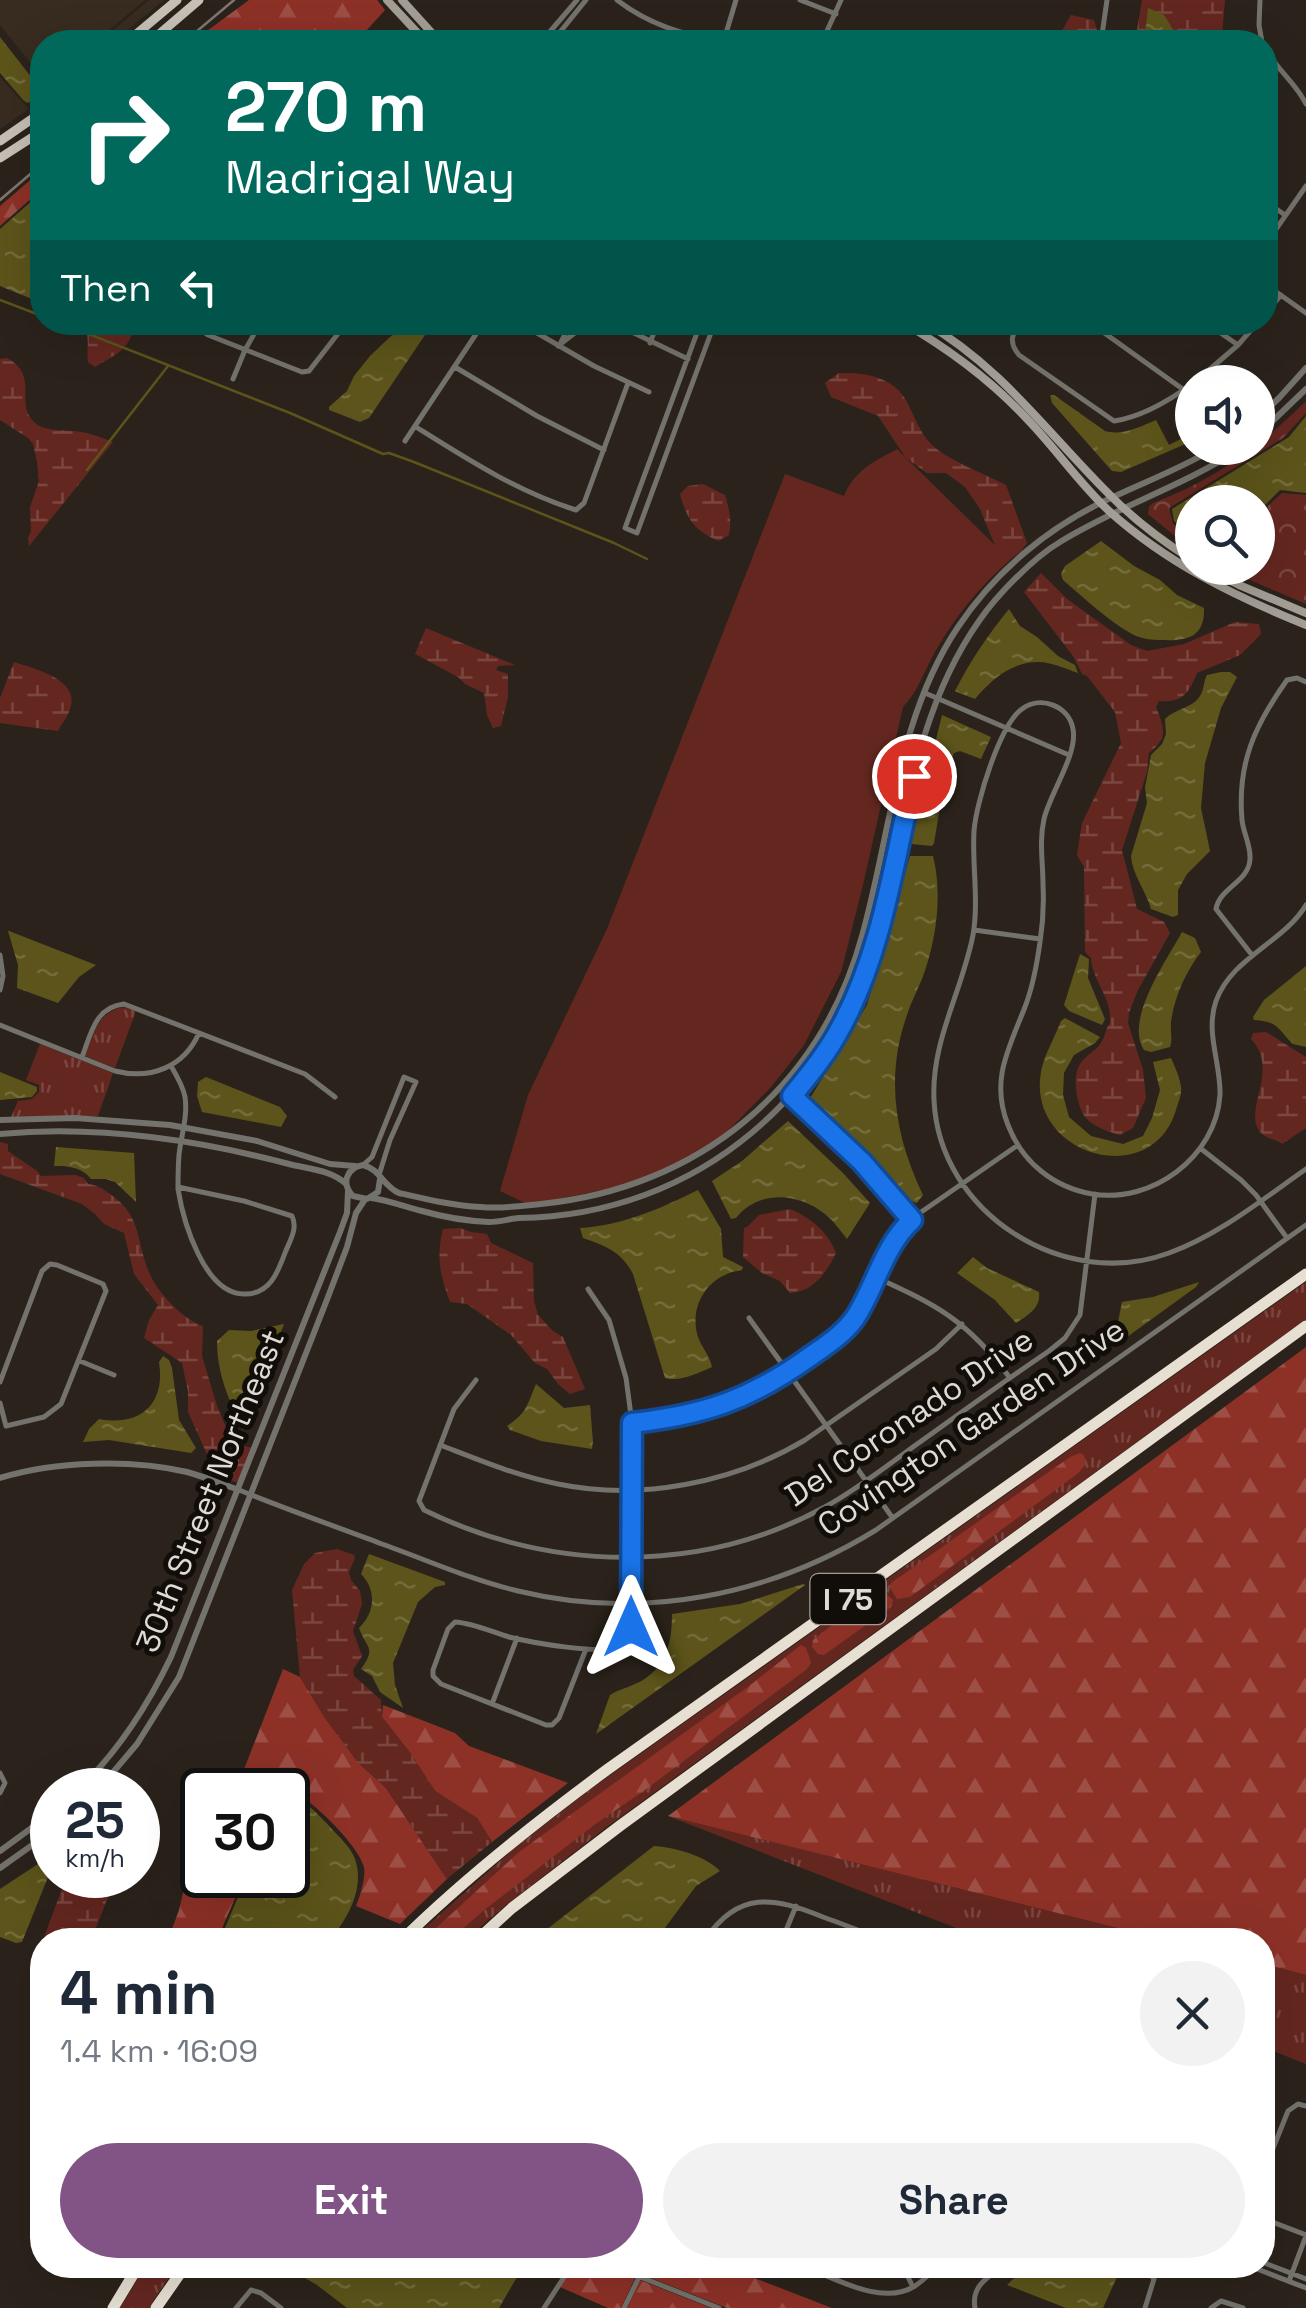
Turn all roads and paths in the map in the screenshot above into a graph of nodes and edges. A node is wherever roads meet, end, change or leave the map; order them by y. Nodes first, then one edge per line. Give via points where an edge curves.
1 (177, 0) edge
2 (199, 0) edge
3 (387, 0) edge
4 (404, 0) edge
5 (577, 0) edge
6 (586, 0) edge
7 (616, 0) edge
8 (736, 0) edge
9 (800, 0) edge
10 (841, 0) edge
11 (1107, 0) edge
12 (1260, 0) edge
13 (164, 11) junction
14 (836, 14) junction
15 (141, 30) edge
16 (158, 30) edge
17 (164, 30) edge
18 (415, 30) edge
19 (429, 30) edge
20 (551, 30) edge
21 (562, 30) edge
22 (673, 30) edge
23 (727, 30) edge
24 (828, 30) edge
25 (1102, 30) edge
26 (1259, 30) edge
27 (1278, 68) edge
28 (1306, 104) edge
29 (30, 120) edge
30 (4, 137) edge
31 (30, 138) edge
32 (1, 156) edge
33 (1306, 186) edge
34 (1278, 211) edge
35 (1285, 216) junction
36 (1278, 226) edge
37 (1280, 295) joint
38 (1278, 298) edge
39 (1306, 313) edge
40 (210, 335) edge
41 (254, 335) edge
42 (337, 335) edge
43 (475, 335) edge
44 (540, 335) edge
45 (565, 335) edge
46 (636, 335) edge
47 (653, 335) edge
48 (696, 335) edge
49 (710, 335) edge
50 (924, 335) edge
51 (943, 335) edge
52 (1013, 335) edge
53 (1107, 335) edge
54 (1223, 335) edge
55 (1247, 335) edge
56 (650, 342) junction
57 (558, 346) junction
58 (1238, 346) junction
59 (245, 350) junction
60 (688, 359) junction
61 (1215, 365) edge
62 (454, 367) junction
63 (1306, 368) edge
64 (233, 379) dead end
65 (628, 382) junction
66 (1175, 384) edge
67 (1306, 389) edge
68 (648, 392) dead end
69 (1175, 395) edge
70 (1275, 402) edge
71 (1275, 419) edge
72 (416, 426) junction
73 (405, 442) dead end
74 (604, 450) junction
75 (1182, 465) edge
76 (1213, 465) edge
77 (1112, 497) junction
78 (1101, 503) junction
79 (1125, 510) junction
80 (1113, 514) junction
81 (1175, 548) edge
82 (1237, 585) edge
83 (1306, 613) edge
84 (1306, 625) edge
85 (1306, 682) edge
86 (925, 693) junction
87 (936, 698) junction
88 (1007, 728) junction
89 (1070, 755) junction
90 (1306, 905) edge
91 (974, 930) junction
92 (1041, 939) junction
93 (0, 955) edge
94 (1252, 955) junction
95 (0, 990) edge
96 (0, 1025) edge
97 (199, 1032) junction
98 (82, 1058) junction
99 (171, 1066) junction
100 (782, 1087) junction
101 (792, 1096) junction
102 (335, 1097) dead end
103 (0, 1120) edge
104 (184, 1127) junction
105 (0, 1134) edge
106 (181, 1140) junction
107 (1018, 1146) junction
108 (1199, 1148) junction
109 (360, 1166) junction
110 (1306, 1169) edge
111 (380, 1177) junction
112 (963, 1185) junction
113 (178, 1186) junction
114 (347, 1187) junction
115 (1094, 1194) junction
116 (367, 1199) junction
117 (1260, 1200) junction
118 (912, 1220) junction
119 (1306, 1225) edge
120 (1287, 1238) junction
121 (1086, 1262) junction
122 (1306, 1274) edge
123 (875, 1277) junction
124 (588, 1288) dead end
125 (749, 1318) dead end
126 (962, 1324) junction
127 (1306, 1326) edge
128 (80, 1361) junction
129 (788, 1372) junction
130 (114, 1375) dead end
131 (1010, 1378) junction
132 (476, 1380) dead end
133 (0, 1382) edge
134 (0, 1403) edge
135 (632, 1423) junction
136 (3, 1426) edge
137 (827, 1426) junction
138 (440, 1445) junction
139 (0, 1478) edge
140 (865, 1481) junction
141 (239, 1490) junction
142 (632, 1490) junction
143 (252, 1495) junction
144 (892, 1516) junction
145 (630, 1558) junction
146 (631, 1604) junction
147 (517, 1638) junction
148 (586, 1648) junction
149 (492, 1704) junction
150 (99, 1768) edge
151 (117, 1768) edge
152 (0, 1773) edge
153 (0, 1793) edge
154 (30, 1829) edge
155 (30, 1847) edge
156 (0, 1851) edge
157 (0, 1868) edge
158 (796, 1906) junction
159 (415, 1928) edge
160 (490, 1928) edge
161 (714, 1928) edge
162 (787, 1928) edge
163 (845, 1928) edge
164 (1306, 2106) edge
165 (1275, 2144) edge
166 (1275, 2223) edge
167 (1306, 2235) edge
168 (1275, 2267) edge
169 (1292, 2273) junction
170 (1275, 2276) edge
171 (132, 2278) edge
172 (177, 2278) edge
173 (564, 2278) edge
174 (638, 2278) edge
175 (644, 2278) edge
176 (835, 2278) edge
177 (908, 2278) edge
178 (924, 2278) edge
179 (989, 2278) edge
180 (1154, 2278) edge
181 (1306, 2279) edge
182 (1288, 2281) junction
183 (913, 2287) junction
184 (1306, 2288) edge
185 (974, 2307) edge
186 (113, 2308) edge
187 (156, 2308) edge
188 (236, 2308) edge
189 (281, 2308) edge
190 (544, 2308) edge
191 (624, 2308) edge
192 (718, 2308) edge
193 (962, 2308) edge
194 (1144, 2308) edge
195 (1211, 2308) edge
196 (1243, 2308) edge

1 - 13 main road
2 - 17 main road
3 - 18 main road
4 - 19 main road
5 - 20 street
6 - 21 street
7 - 22 street
8 - 23 street
9 - 14 street
10 - 14 street
11 - 25 street
12 - 26 street
13 - 15 main road
13 - 16 main road
14 - 24 street
27 - 28 street
29 - 30 main road
31 - 32 main road
33 - 35 street
34 - 35 street
35 - 36 street
37 - 38 street
37 - 39 street
40 - 59 street
41 - 59 street
42 - 59 street via 309,371
43 - 62 street
44 - 57 street
45 - 57 street
46 - 56 street
47 - 56 street
48 - 60 street
49 - 60 street via 637,533 625,528
50 - 78 main road via 1004,396
51 - 77 main road via 1025,402
52 - 69 street via 1019,355 1114,421
53 - 66 street
54 - 58 street
55 - 58 street
56 - 60 street
57 - 65 street
58 - 61 street
59 - 64 street
62 - 72 street
62 - 74 street
63 - 70 street
65 - 68 street
65 - 74 street
67 - 71 street
72 - 73 street
72 - 74 street via 533,494 576,510
75 - 77 street
76 - 79 street
77 - 78 street
77 - 79 main road
78 - 80 main road
78 - 86 street via 1002,572 957,628
79 - 80 street
79 - 81 main road
80 - 84 main road via 1206,580
80 - 87 street via 1057,543 1003,594 963,644
82 - 83 main road
85 - 94 street via 1287,680 1252,737 1243,768 1242,825 1250,858 1247,872 1220,896 1216,909
86 - 87 street
86 - 100 street via 849,978 825,1028
87 - 88 street
87 - 101 street via 870,962 839,1030
88 - 89 street
88 - 89 street via 1023,708 1051,704 1073,727
88 - 91 street via 974,826
89 - 92 street via 1042,825
90 - 94 street
91 - 92 street
91 - 112 street via 935,1064 940,1136
92 - 107 street via 1002,1069 1004,1116
93 - 95 street
94 - 108 street via 1228,978 1216,1002 1212,1034 1220,1097
96 - 98 street
97 - 98 street via 131,1005 114,1005 100,1014
97 - 99 street
97 - 102 street via 305,1074
98 - 99 street via 132,1074
99 - 104 street via 185,1099
100 - 101 street
100 - 111 street via 698,1155 595,1196 480,1208 399,1193
101 - 116 street via 699,1170 596,1210 490,1222
101 - 118 street
103 - 104 street
104 - 106 street
104 - 109 street
105 - 106 street via 82,1131
106 - 113 street
106 - 114 street via 331,1174
107 - 112 street
107 - 115 street via 1052,1180
108 - 115 street via 1179,1170 1146,1189
108 - 117 street
109 - 111 street
109 - 111 street via 372,1157 404,1077 416,1082
109 - 114 street via 349,1172
110 - 117 street
111 - 116 street via 380,1189
112 - 118 street
112 - 121 street via 1014,1235
113 - 113 street via 292,1216 295,1228 268,1286 237,1294 224,1288 186,1226
114 - 116 street
114 - 141 street, 30th Street Northeast via 340,1232
115 - 121 street, Del Coronado Drive
116 - 143 street, 30th Street Northeast via 356,1213
117 - 120 street
117 - 121 street via 1170,1253
118 - 123 street
119 - 120 street, Covington Garden Drive
120 - 144 street, Covington Garden Drive
121 - 131 street, Del Coronado Drive via 1074,1327
122 - 159 highway, I 75 via 580,1790
123 - 126 street
123 - 129 street via 852,1322
124 - 135 street via 609,1320
125 - 129 street
126 - 131 street
126 - 137 street
127 - 160 highway, I 75 via 621,1825
128 - 130 street
128 - 133 street via 105,1287 50,1264
128 - 136 street via 54,1411
129 - 135 street via 712,1409
129 - 137 street
131 - 140 street, Del Coronado Drive
132 - 138 street, Del Coronado Drive via 454,1409
134 - 136 street
135 - 142 street
137 - 140 street
137 - 142 street via 784,1453 722,1476
138 - 142 street via 560,1485
138 - 145 street, Del Coronado Drive via 419,1500 424,1510 524,1546
139 - 141 street, Covington Garden Drive via 88,1464 128,1465 187,1472
140 - 144 street
140 - 145 street, Del Coronado Drive via 806,1517 747,1540
141 - 143 street, Covington Garden Drive
141 - 150 street, 30th Street Northeast via 161,1679
142 - 145 street
143 - 146 street, Covington Garden Drive via 489,1584 557,1599
143 - 151 street, 30th Street Northeast via 179,1676
144 - 146 street, Covington Garden Drive via 848,1546 771,1580 708,1596
145 - 146 street
146 - 148 street via 625,1643 611,1650
147 - 148 street
147 - 149 street
147 - 149 street via 455,1622 432,1670 436,1682
148 - 149 street via 555,1723
152 - 153 street
154 - 156 street
155 - 157 street
158 - 161 street via 742,1906
158 - 162 street
158 - 163 street
164 - 165 street via 1288,2111
166 - 167 street
167 - 169 street
168 - 169 street
169 - 181 street
169 - 182 street
170 - 182 street
171 - 186 highway
172 - 187 highway
173 - 190 street
174 - 191 street
175 - 192 street
176 - 183 street via 878,2292
177 - 183 street
178 - 183 street
179 - 185 street via 977,2288
180 - 194 street
182 - 184 street
185 - 193 street
188 - 189 street via 251,2290
195 - 196 street via 1222,2301

